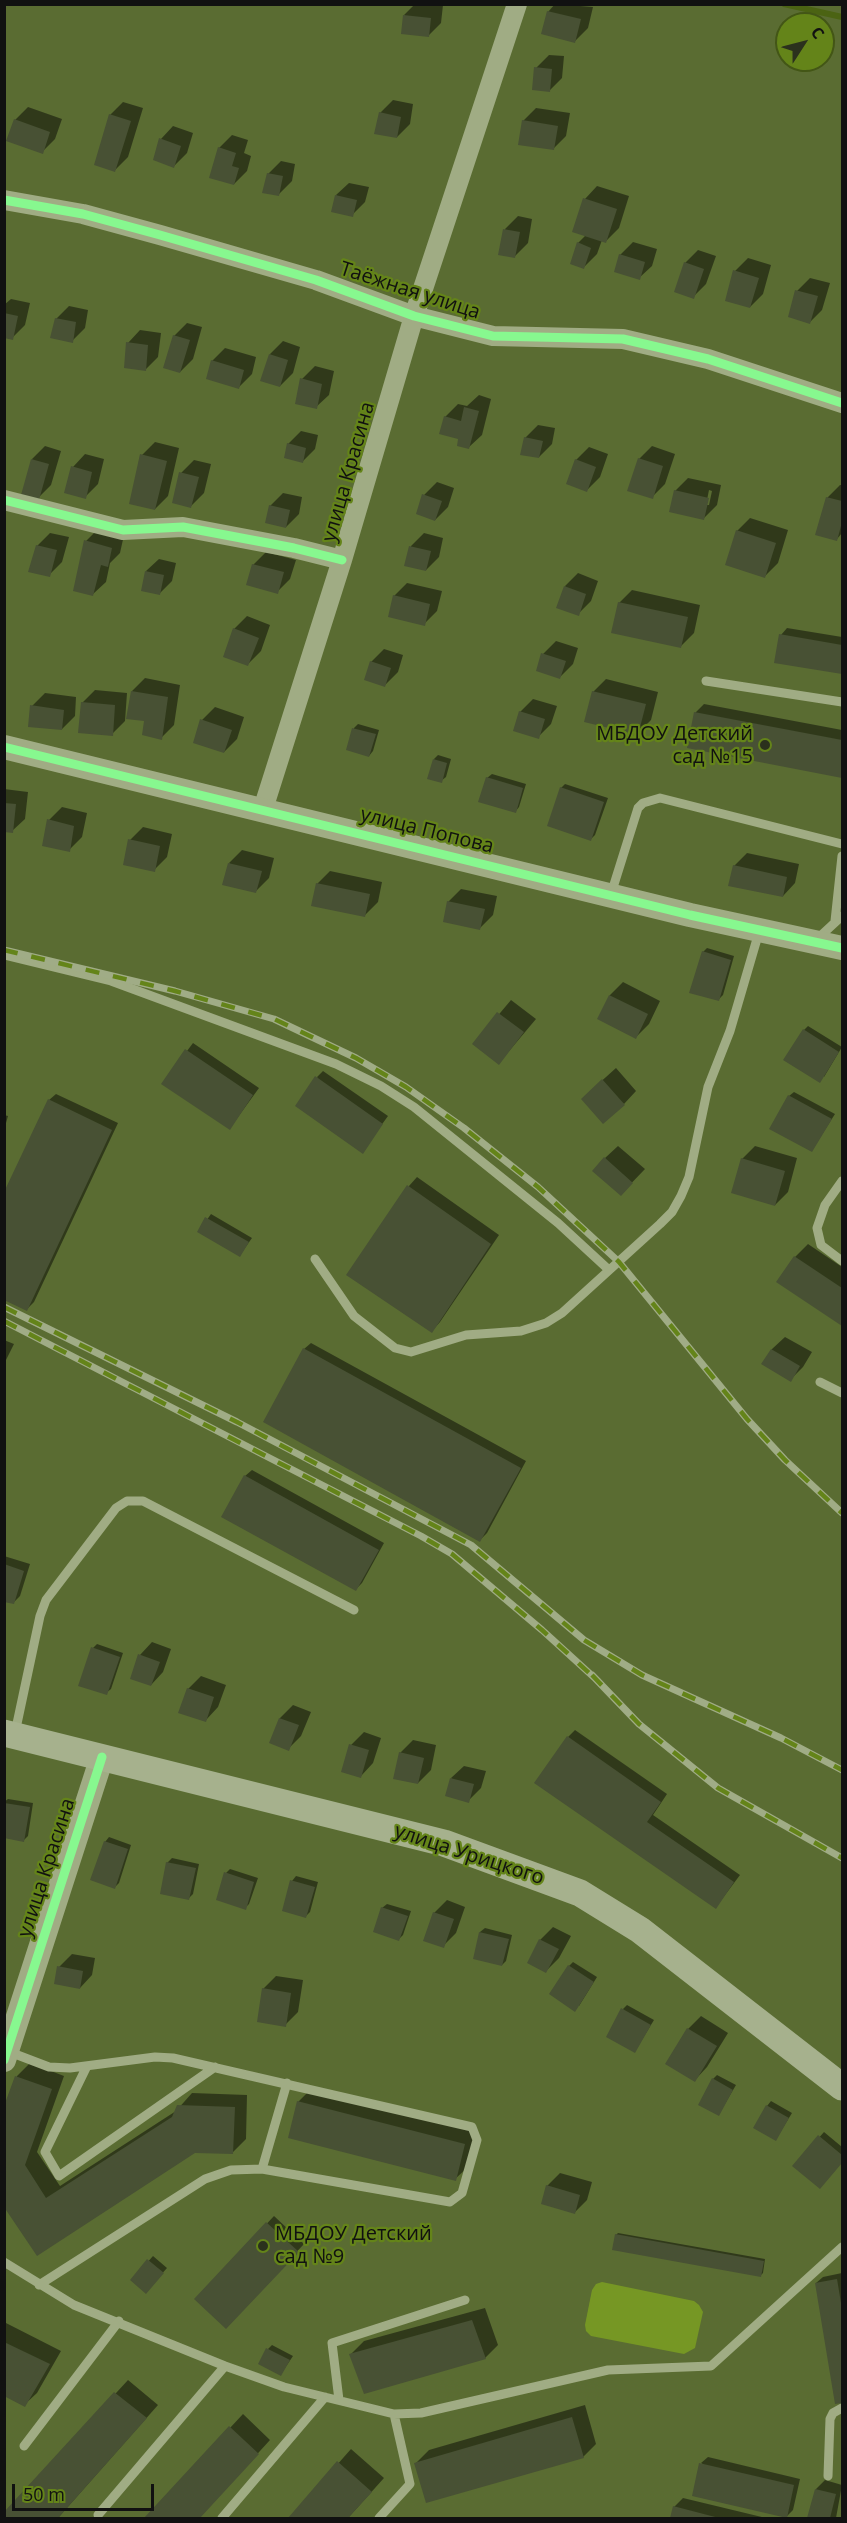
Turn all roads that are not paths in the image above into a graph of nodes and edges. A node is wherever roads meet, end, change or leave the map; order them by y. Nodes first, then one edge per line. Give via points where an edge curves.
1 (517, 4) edge
2 (4, 200) edge
3 (414, 316) junction
4 (843, 403) edge
5 (4, 500) edge
6 (342, 560) junction
7 (705, 681) dead end
8 (843, 702) edge
9 (4, 747) edge
10 (263, 809) junction
11 (843, 843) edge
12 (843, 856) edge
13 (610, 895) junction
14 (839, 919) edge
15 (760, 930) junction
16 (814, 942) junction
17 (843, 948) edge
18 (4, 955) edge
19 (843, 1181) edge
20 (315, 1259) dead end
21 (843, 1261) edge
22 (609, 1270) junction
23 (820, 1382) dead end
24 (843, 1392) edge
25 (354, 1610) dead end
26 (10, 1734) edge
27 (102, 1757) junction
28 (6, 2055) edge
29 (87, 2066) junction
30 (214, 2067) junction
31 (286, 2082) junction
32 (843, 2087) edge
33 (262, 2169) junction
34 (843, 2247) edge
35 (4, 2262) edge
36 (39, 2285) junction
37 (465, 2300) dead end
38 (119, 2321) junction
39 (225, 2366) junction
40 (325, 2397) junction
41 (339, 2400) junction
42 (843, 2408) edge
43 (394, 2414) junction
44 (24, 2446) dead end
45 (828, 2476) dead end
46 (98, 2515) dead end
47 (222, 2518) edge
48 (379, 2518) edge

1 - 3 street, улица Красина
2 - 3 street, Таёжная улица via 83,214 160,235 316,280
3 - 4 street, Таёжная улица via 493,336 623,339 708,359
3 - 6 street, улица Красина
5 - 6 street via 123,530 183,527
6 - 10 street, улица Красина
7 - 8 lane
9 - 10 street, улица Попова
10 - 13 street, улица Попова
11 - 13 lane via 660,798 638,808
12 - 14 lane
13 - 15 street, улица Попова
14 - 16 lane
15 - 16 street, улица Попова
15 - 22 lane via 730,1031 708,1087 689,1177 681,1196 666,1218
16 - 17 street, улица Попова
18 - 22 lane via 111,981 336,1064 381,1086 414,1107
19 - 21 lane via 825,1205 817,1228 821,1245
20 - 22 lane via 354,1316 395,1348 411,1352 466,1335 521,1331 546,1323
23 - 24 lane
25 - 26 lane via 142,1501 127,1501 116,1508 46,1600
26 - 27 main road, улица Урицкого
27 - 28 street, улица Красина
27 - 32 main road, улица Урицкого via 444,1843 580,1893 640,1930
28 - 29 lane via 49,2067
29 - 30 lane via 155,2057
29 - 30 lane via 45,2152 59,2176
30 - 31 lane
31 - 33 lane
31 - 33 lane via 472,2127 477,2140 462,2193 450,2202
33 - 36 lane via 231,2170 205,2179
34 - 43 lane via 711,2366 608,2370 421,2414
35 - 36 lane
36 - 38 lane via 74,2305
37 - 41 lane via 332,2343
38 - 39 lane
38 - 44 lane
39 - 40 lane
39 - 46 lane
40 - 41 lane
40 - 47 lane
41 - 43 lane
42 - 45 lane via 830,2419
43 - 48 lane via 410,2484

